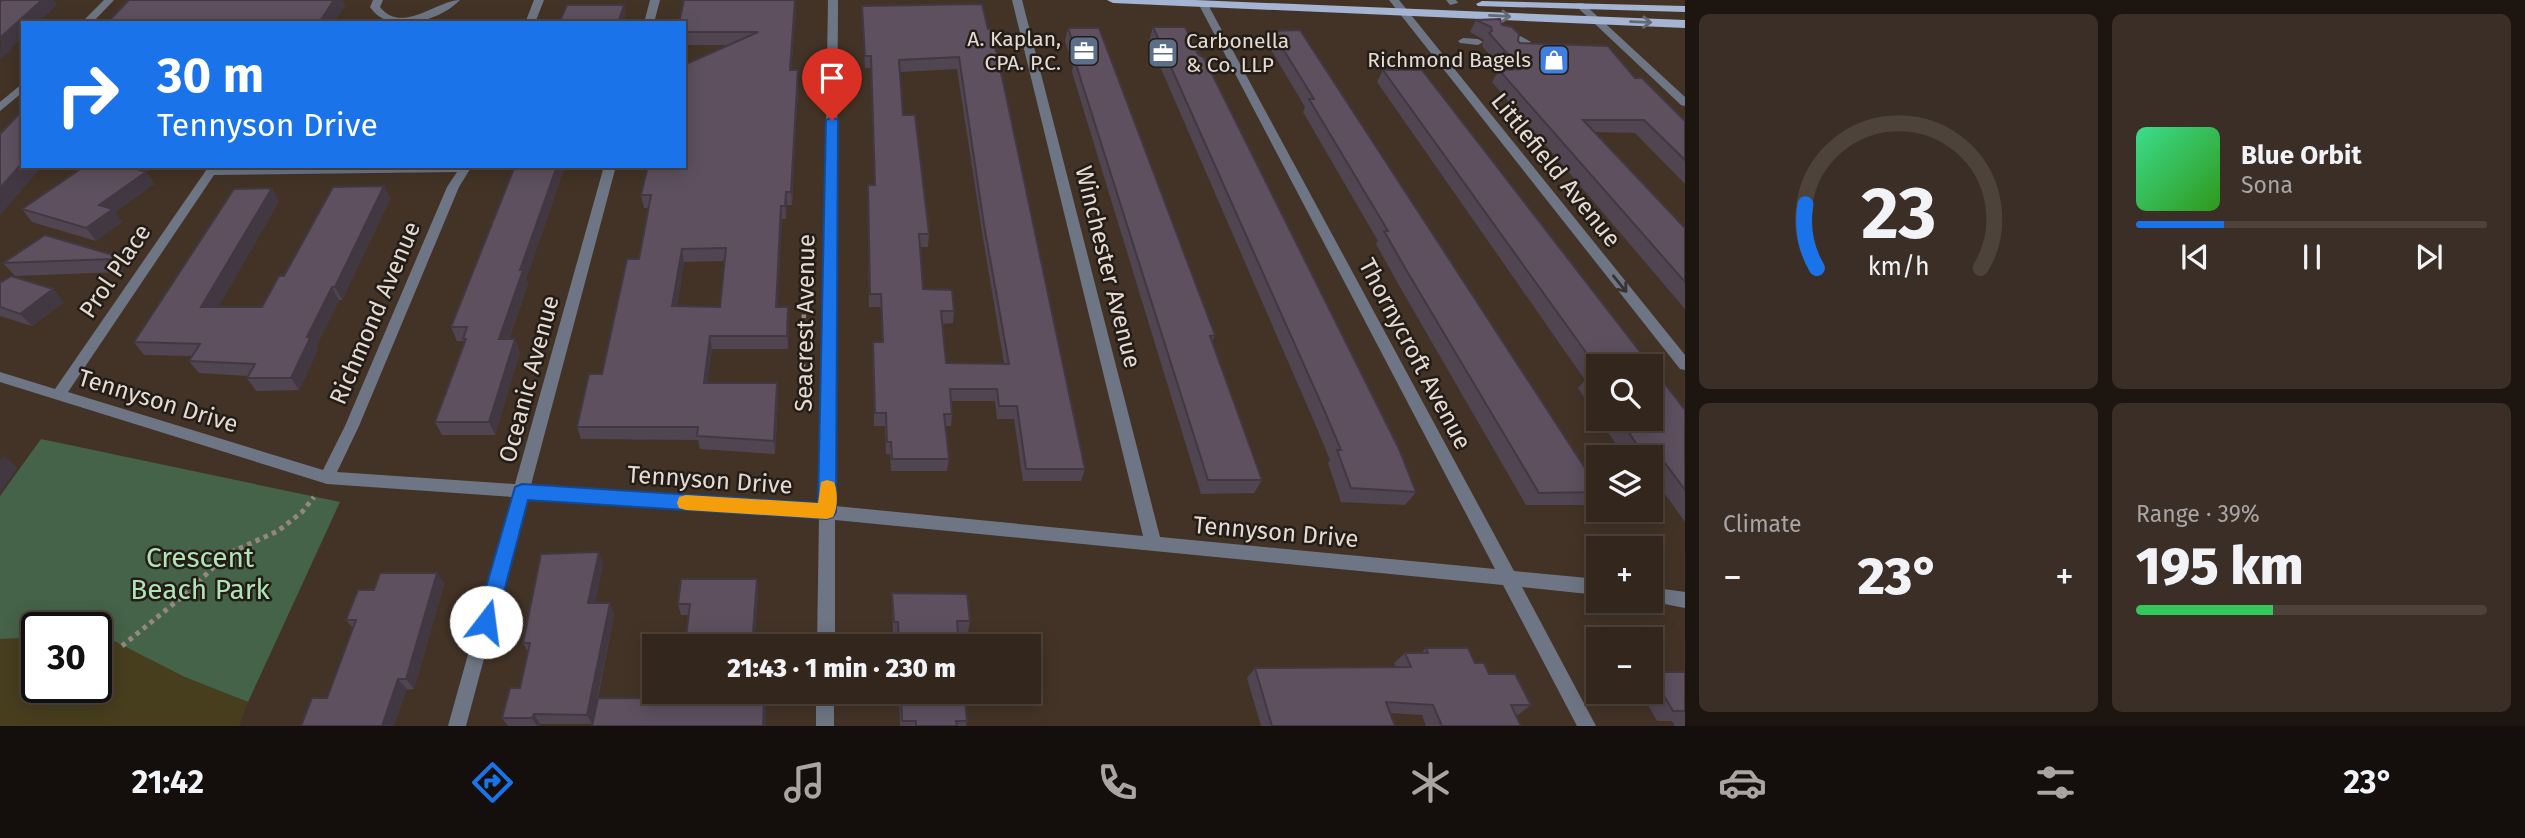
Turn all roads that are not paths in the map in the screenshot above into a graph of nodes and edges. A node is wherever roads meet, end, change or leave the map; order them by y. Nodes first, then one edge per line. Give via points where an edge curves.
1 (109, 0) edge
2 (378, 0) edge
3 (455, 0) edge
4 (539, 0) edge
5 (655, 0) edge
6 (833, 0) edge
7 (1017, 0) edge
8 (1113, 0) edge
9 (1387, 0) edge
10 (1394, 0) edge
11 (1452, 1) edge
12 (1203, 3) junction
13 (1580, 5) junction
14 (1685, 9) edge
15 (1402, 11) junction
16 (88, 21) edge
17 (531, 21) edge
18 (650, 21) edge
19 (1597, 21) junction
20 (1685, 24) edge
21 (1500, 33) edge
22 (1465, 36) dead end
23 (1508, 42) edge
24 (1526, 42) junction
25 (1480, 47) dead end
26 (1516, 51) edge
27 (21, 88) edge
28 (1685, 103) edge
29 (0, 108) edge
30 (340, 168) edge
31 (465, 168) edge
32 (609, 168) edge
33 (213, 169) edge
34 (1685, 365) edge
35 (0, 377) edge
36 (58, 396) junction
37 (327, 478) junction
38 (522, 492) junction
39 (827, 512) junction
40 (1154, 545) junction
41 (1509, 579) junction
42 (1586, 586) edge
43 (1663, 597) edge
44 (1685, 600) edge
45 (825, 634) edge
46 (825, 704) edge
47 (457, 726) edge
48 (825, 726) edge
49 (1587, 726) edge

1 - 16 street
2 - 3 street via 379,13 401,19 430,15
4 - 17 street
5 - 18 street
6 - 39 street, Seacrest Avenue
7 - 40 street, Winchester Avenue
8 - 12 main road
9 - 10 main road
10 - 11 main road
10 - 15 street, Littlefield Avenue
11 - 13 main road
12 - 15 main road
12 - 41 street, Thornycroft Avenue
13 - 14 main road
13 - 19 street
15 -> 19 main road
15 -> 34 street, Littlefield Avenue
19 -> 20 main road
19 - 28 street
21 - 24 street
22 - 25 street
23 - 24 street
24 - 26 street via 1525,50
27 - 29 street
30 - 33 street, Prol Place
31 - 37 street, Richmond Avenue via 453,187
32 - 38 street, Oceanic Avenue
33 - 36 street, Prol Place
35 - 36 street, Tennyson Drive
36 - 37 street, Tennyson Drive
37 - 38 street, Tennyson Drive
38 - 39 street, Tennyson Drive
38 - 47 street, Oceanic Avenue
39 - 40 street, Tennyson Drive
39 - 45 street, Seacrest Avenue
40 - 41 street, Tennyson Drive
41 - 42 street, Tennyson Drive
41 - 49 street, Thornycroft Avenue
43 - 44 street
46 - 48 street

